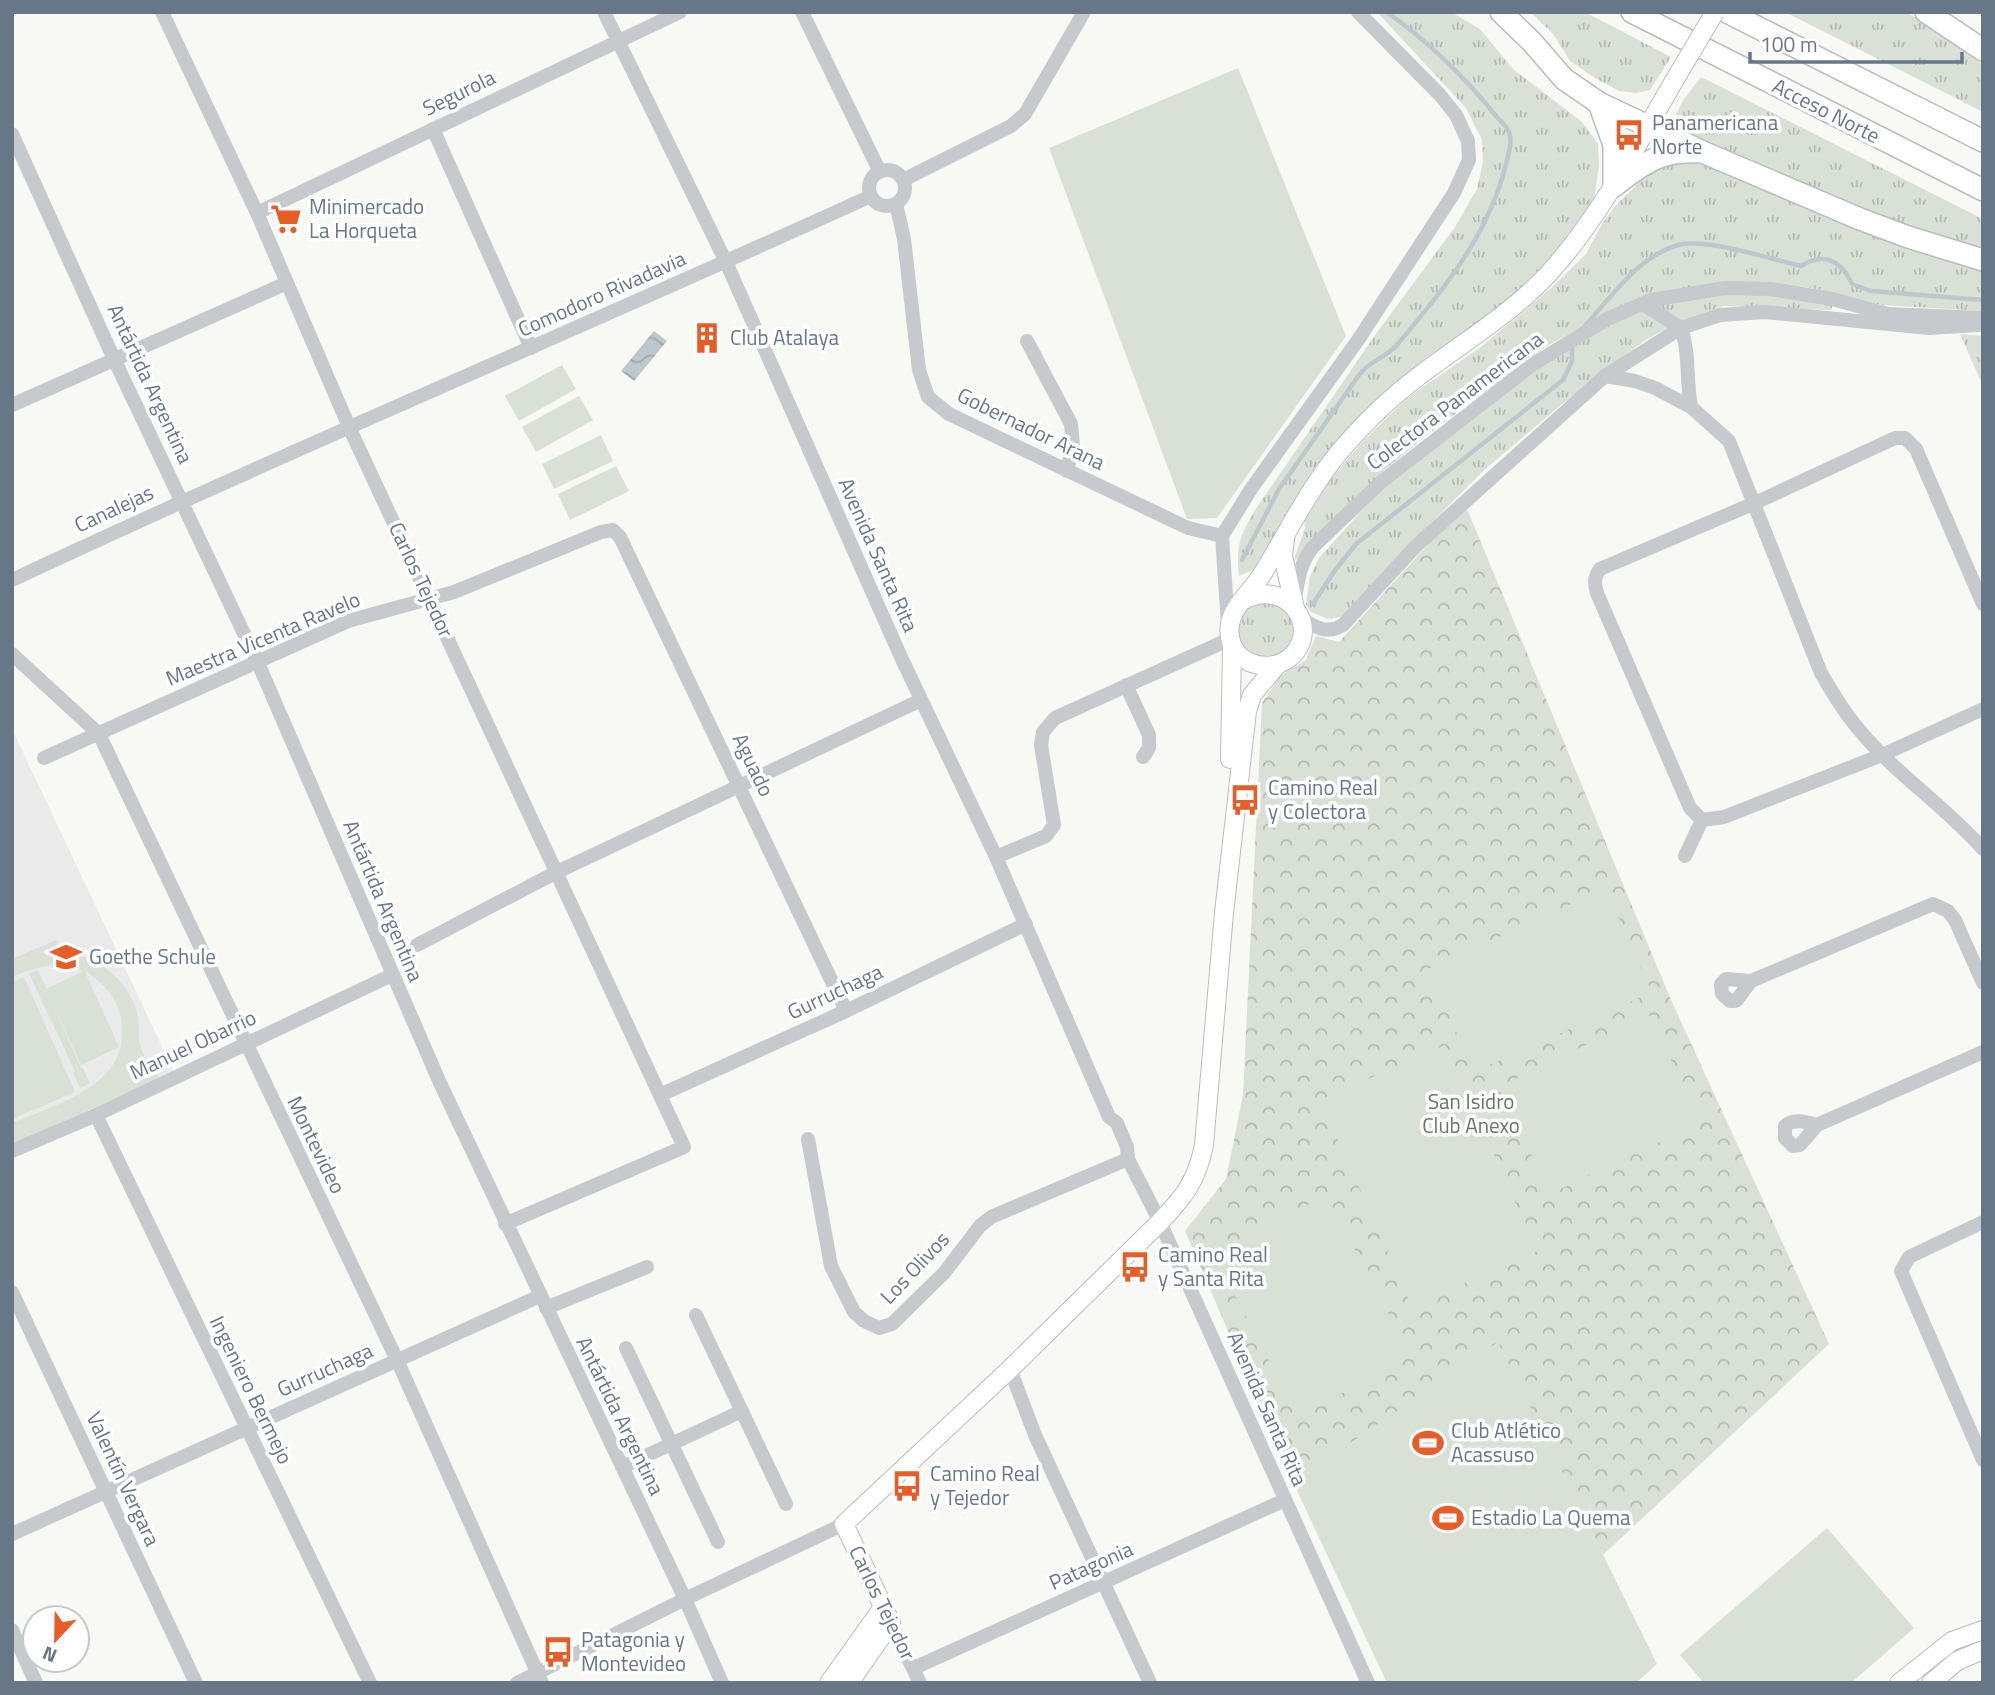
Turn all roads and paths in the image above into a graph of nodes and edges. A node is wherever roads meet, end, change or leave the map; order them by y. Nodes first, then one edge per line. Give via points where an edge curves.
1 (162, 12) edge
2 (604, 12) edge
3 (680, 12) edge
4 (802, 12) edge
5 (1083, 12) edge
6 (1358, 12) edge
7 (1501, 12) edge
8 (1632, 12) edge
9 (1715, 12) edge
10 (1727, 12) edge
11 (1926, 12) edge
12 (617, 41) junction
13 (1983, 50) edge
14 (1599, 103) junction
15 (1648, 125) junction
16 (433, 129) junction
17 (12, 134) edge
18 (1983, 141) edge
19 (1705, 153) junction
20 (880, 172) junction
21 (903, 180) junction
22 (1614, 186) junction
23 (1983, 190) edge
24 (871, 196) junction
25 (896, 204) junction
26 (257, 213) junction
27 (1983, 260) edge
28 (726, 262) junction
29 (287, 283) junction
30 (1643, 304) junction
31 (1983, 318) edge
32 (1983, 325) edge
33 (1681, 328) junction
34 (1027, 341) dead end
35 (531, 348) junction
36 (114, 359) junction
37 (1605, 376) junction
38 (12, 405) edge
39 (1690, 407) junction
40 (350, 429) junction
41 (1067, 471) junction
42 (183, 500) junction
43 (1755, 503) junction
44 (1222, 536) junction
45 (1286, 536) junction
46 (620, 537) joint
47 (12, 580) edge
48 (430, 597) junction
49 (1242, 601) junction
50 (1983, 604) edge
51 (1297, 609) junction
52 (1230, 639) junction
53 (12, 654) edge
54 (258, 663) junction
55 (1277, 665) junction
56 (1126, 685) junction
57 (921, 700) junction
58 (1983, 709) edge
59 (99, 734) junction
60 (1882, 755) junction
61 (1143, 757) dead end
62 (44, 758) dead end
63 (740, 786) junction
64 (1702, 820) junction
65 (1983, 849) edge
66 (1685, 856) dead end
67 (996, 857) junction
68 (555, 873) junction
69 (1224, 913) junction
70 (1026, 925) junction
71 (417, 945) dead end
72 (1981, 973) edge
73 (392, 975) junction
74 (1751, 981) dead end
75 (846, 1011) junction
76 (245, 1044) junction
77 (1983, 1052) edge
78 (660, 1095) junction
79 (96, 1115) junction
80 (1817, 1125) dead end
81 (808, 1139) dead end
82 (12, 1151) edge
83 (1127, 1156) junction
84 (1160, 1222) junction
85 (1983, 1222) edge
86 (505, 1224) junction
87 (647, 1267) dead end
88 (12, 1292) edge
89 (543, 1302) junction
90 (696, 1315) dead end
91 (626, 1348) dead end
92 (397, 1360) junction
93 (1010, 1369) junction
94 (742, 1411) junction
95 (245, 1429) junction
96 (672, 1444) junction
97 (1983, 1460) edge
98 (622, 1467) junction
99 (106, 1492) junction
100 (1285, 1500) junction
101 (786, 1504) dead end
102 (844, 1524) junction
103 (12, 1534) edge
104 (718, 1542) dead end
105 (1104, 1584) junction
106 (685, 1599) junction
107 (887, 1615) junction
108 (12, 1630) edge
109 (1983, 1630) edge
110 (1983, 1650) edge
111 (914, 1668) junction
112 (540, 1678) edge
113 (36, 1683) edge
114 (196, 1683) edge
115 (370, 1683) edge
116 (517, 1683) edge
117 (722, 1683) edge
118 (829, 1683) edge
119 (849, 1683) edge
120 (920, 1683) edge
121 (1150, 1683) edge
122 (1368, 1683) edge
123 (1899, 1683) edge
124 (1931, 1683) edge

1 - 26 street, Carlos Tejedor
2 - 12 street, Avenida Santa Rita
3 - 12 street, Segurola
4 - 20 street
5 - 21 street via 1025,114
6 - 44 street via 1456,115 1468,141 1469,160 1454,193 1358,340
7 - 14 highway via 1564,79
8 - 23 highway, Acceso Norte
9 - 15 main road, bridge
10 - 18 highway, Acceso Norte
11 - 13 highway
12 - 16 street, Segurola
12 - 28 street, Avenida Santa Rita
14 - 15 highway
14 - 22 highway via 1614,145
15 - 19 highway
15 - 22 main road
16 - 26 street, Segurola
16 - 35 street
17 - 36 street, Antártida Argentina
19 - 22 highway via 1661,155
19 - 27 highway via 1887,230
20 - 21 street via 890,171
20 - 24 street via 872,179
21 - 25 street via 903,196
22 - 45 main road via 1579,239 1519,302 1408,385 1361,428 1319,479
24 - 25 street via 884,206
24 - 28 street, Comodoro Rivadavia
25 - 41 street, Gobernador Arana via 919,370 928,397 948,414
26 - 29 street, Carlos Tejedor
28 - 35 street, Comodoro Rivadavia
28 - 57 street, Avenida Santa Rita
29 - 36 street
29 - 40 street, Carlos Tejedor
30 - 31 street, Colectora Panamericana via 1726,288 1771,289 1888,314
30 - 33 street
30 - 51 street, Colectora Panamericana via 1607,319 1532,365 1381,482 1304,559 1298,575
32 - 33 street via 1930,328 1765,312 1720,315
33 - 37 street
33 - 39 street
34 - 41 street via 1070,424 1073,446
35 - 40 street, Comodoro Rivadavia
36 - 38 street
36 - 42 street, Antártida Argentina
37 - 39 street via 1655,388
37 - 51 street via 1417,545 1343,625 1324,630
39 - 43 street via 1729,441
40 - 42 street, Canalejas
40 - 48 street, Carlos Tejedor
41 - 44 street, Gobernador Arana via 1188,528
42 - 47 street, Canalejas
42 - 54 street, Antártida Argentina
43 - 50 street via 1895,438 1905,438 1916,449
43 - 60 street via 1821,673 1859,731
43 - 64 street via 1611,563 1595,576 1597,593 1690,808
44 - 52 street
45 - 49 main road
45 - 51 main road via 1283,556
46 - 48 street, Maestra Vicenta Ravelo via 613,530 601,532 469,586
46 - 63 street, Aguado
48 - 54 street, Maestra Vicenta Ravelo via 348,621
48 - 68 street, Carlos Tejedor
49 - 51 main road via 1252,595 1276,594
49 - 52 main road via 1230,621
51 - 55 main road via 1301,641
52 - 55 main road via 1244,659
52 - 56 street
52 - 69 main road via 1232,719
53 - 59 street, Montevideo
54 - 59 street, Maestra Vicenta Ravelo
54 - 73 street, Antártida Argentina
55 - 69 main road via 1252,695 1247,711
56 - 61 street via 1150,735
56 - 67 street via 1055,718 1043,732 1041,745 1054,825 1046,836
57 - 63 street
57 - 67 street, Avenida Santa Rita
58 - 60 street
59 - 62 street, Maestra Vicenta Ravelo
59 - 76 street, Montevideo
60 - 64 street via 1724,817
60 - 65 street
63 - 68 street
63 - 75 street, Aguado
64 - 66 street
67 - 70 street, Avenida Santa Rita
68 - 71 street
68 - 78 street, Carlos Tejedor
69 - 84 main road via 1200,1167 1182,1200
70 - 75 street, Gurruchaga
70 - 83 street, Avenida Santa Rita via 1109,1117 1117,1123
72 - 74 street via 1955,920 1933,904
73 - 76 street, Manuel Obarrio
73 - 86 street, Antártida Argentina
75 - 78 street, Gurruchaga
76 - 79 street, Manuel Obarrio
76 - 92 street, Montevideo
77 - 80 street
78 - 86 street, Carlos Tejedor via 684,1147
79 - 82 street, Manuel Obarrio
79 - 95 street, Ingeniero Bermejo
81 - 83 street, Los Olivos via 831,1266 854,1312 879,1328 892,1324 944,1273 991,1217
83 - 84 street, Avenida Santa Rita
84 - 93 main road
84 - 100 street, Avenida Santa Rita
85 - 97 street via 1909,1257 1901,1270
86 - 89 street, Antártida Argentina
87 - 89 street, Gurruchaga
88 - 99 street, Valentín Vergara
89 - 92 street, Gurruchaga
89 - 98 street, Antártida Argentina
90 - 94 street
91 - 96 street
92 - 95 street, Gurruchaga
92 - 112 street, Montevideo
93 - 102 main road
93 - 105 street via 1035,1435
94 - 96 street
94 - 101 street
95 - 99 street, Gurruchaga
95 - 115 street, Ingeniero Bermejo
96 - 98 street
96 - 104 street
98 - 106 street, Antártida Argentina
99 - 103 street, Gurruchaga
99 - 114 street, Valentín Vergara
100 - 105 street, Patagonia
100 - 122 street, Avenida Santa Rita
102 - 106 street
102 - 107 main road, Carlos Tejedor
105 - 111 street, Patagonia
105 - 121 street
106 - 112 street
106 - 117 street, Antártida Argentina
107 - 111 street, Carlos Tejedor
107 - 118 main road
107 - 119 main road
108 - 113 street
109 - 123 main road via 1952,1641
110 - 124 main road via 1957,1661
111 - 120 street, Carlos Tejedor
112 - 116 street

